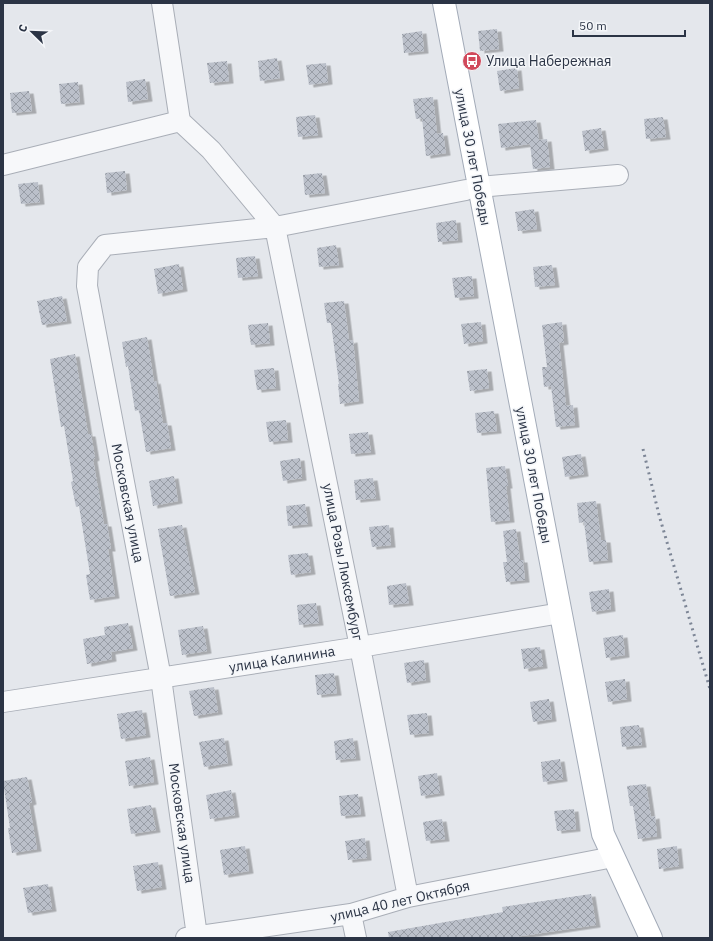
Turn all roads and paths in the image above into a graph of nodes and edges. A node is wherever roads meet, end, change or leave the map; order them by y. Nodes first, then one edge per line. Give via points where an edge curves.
1 (162, 3) edge
2 (444, 3) edge
3 (180, 121) junction
4 (3, 166) edge
5 (618, 175) dead end
6 (473, 188) junction
7 (275, 227) junction
8 (561, 613) junction
9 (360, 647) junction
10 (161, 678) junction
11 (3, 702) edge
12 (612, 857) junction
13 (408, 897) junction
14 (351, 914) junction
15 (192, 937) edge
16 (356, 938) edge
17 (652, 938) edge

1 - 3 street
2 - 6 main road, улица 30 лет Победы
3 - 4 street
3 - 7 street via 212,150
5 - 6 street, Московская улица
6 - 7 street, Московская улица
6 - 8 main road, улица 30 лет Победы
7 - 9 street, улица Розы Люксембург
7 - 10 street, Московская улица via 105,245 88,267 87,286
8 - 9 street, улица Калинина
8 - 12 main road, улица 30 лет Победы via 603,834
9 - 10 street, улица Калинина
9 - 13 street, улица Розы Люксембург
10 - 11 street, улица Калинина
10 - 15 street, Московская улица
12 - 13 street, улица 40 лет Октября
12 - 17 main road, улица 30 лет Победы
13 - 14 street, улица 40 лет Октября
14 - 15 street, улица 40 лет Октября
14 - 16 street

